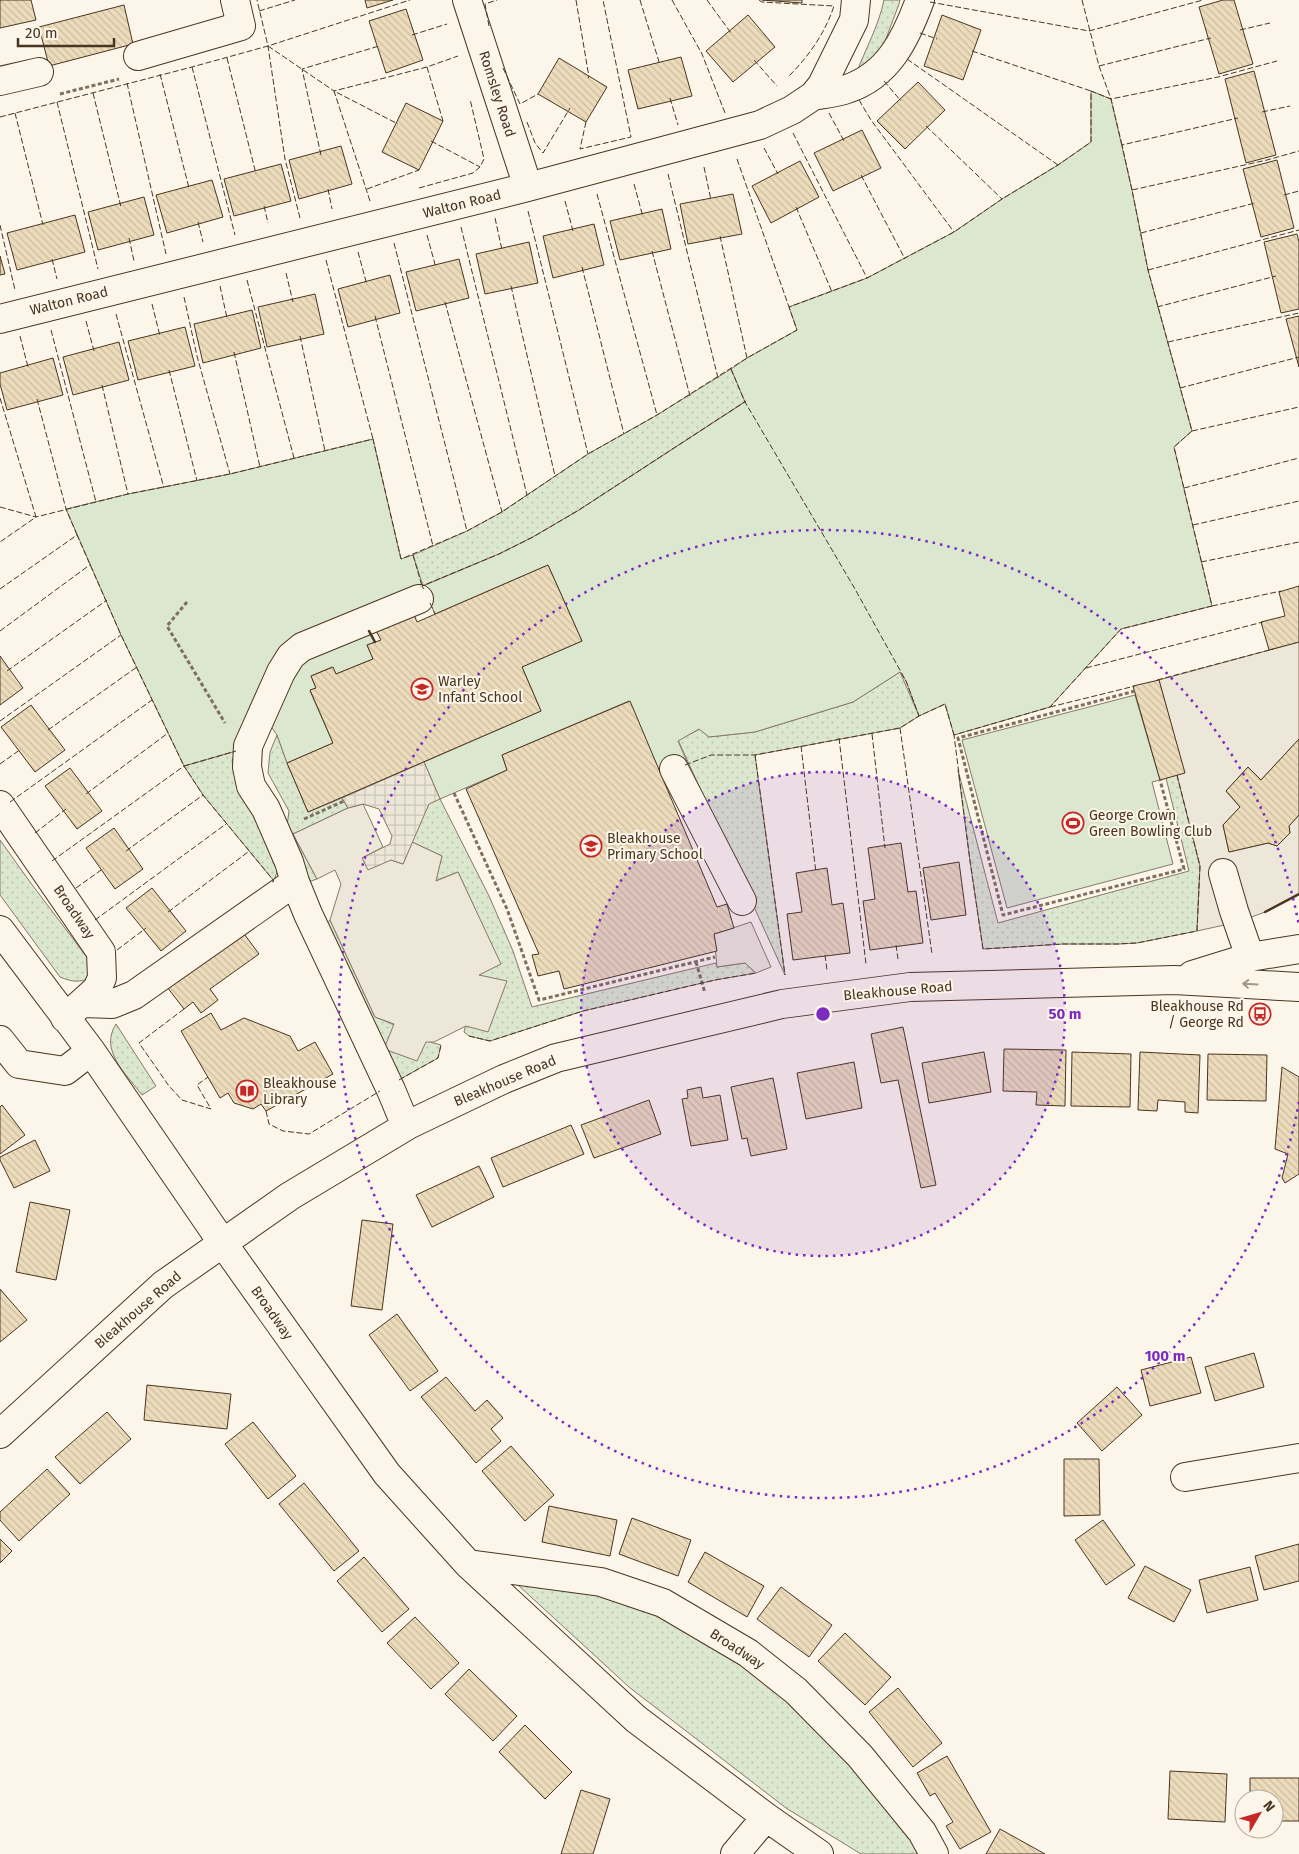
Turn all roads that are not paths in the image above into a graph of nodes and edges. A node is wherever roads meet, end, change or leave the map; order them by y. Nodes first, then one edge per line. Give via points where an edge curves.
1 (235, 0) edge
2 (467, 0) edge
3 (856, 0) edge
4 (920, 0) edge
5 (138, 56) road end
6 (39, 72) road end
7 (0, 81) edge
8 (813, 96) junction
9 (528, 187) junction
10 (0, 318) edge
11 (419, 599) dead end
12 (674, 770) dead end
13 (0, 806) edge
14 (1223, 872) dead end
15 (295, 882) junction
16 (742, 901) dead end
17 (0, 930) edge
18 (1299, 949) edge
19 (1250, 957) junction
20 (1174, 980) junction
21 (1299, 987) edge
22 (74, 1011) junction
23 (0, 1040) edge
24 (91, 1051) junction
25 (406, 1126) junction
26 (222, 1242) junction
27 (0, 1434) edge
28 (1299, 1458) edge
29 (1185, 1477) dead end
30 (468, 1564) junction
31 (766, 1817) junction
32 (735, 1854) edge
33 (819, 1854) edge
34 (934, 1854) edge

1 - 5 street via 241,26
2 - 9 street, Romsley Road
3 - 8 street, Walton Road via 854,20 822,85
4 - 8 street via 896,52 880,71 847,89
6 - 7 street
8 - 9 street, Walton Road via 760,125
9 - 10 street, Walton Road
11 - 15 street via 302,647 291,656 248,746 251,786 266,809 290,862
12 - 16 street
13 - 22 street, Broadway via 101,952 102,978 97,989
14 - 19 street
15 - 22 street via 134,995 112,1004
15 - 25 street
17 - 22 street, Broadway
18 - 19 street, Bleakhouse Road
19 - 20 street, Bleakhouse Road
21 -> 20 street, Bleakhouse Road
20 - 25 street, Bleakhouse Road via 910,988 782,1004 556,1058
22 - 24 street, Broadway
23 - 24 street via 19,1064 65,1071
24 - 26 street, Broadway
25 - 26 street, Bleakhouse Road via 312,1182
26 - 27 street, Bleakhouse Road via 164,1284
26 - 30 street, Broadway via 387,1474
28 - 29 street
30 - 31 street, Broadway via 636,1719
30 - 34 street, Broadway via 601,1582 663,1603 748,1653 796,1691 860,1756 922,1832
31 - 32 street
31 - 33 street, Broadway

